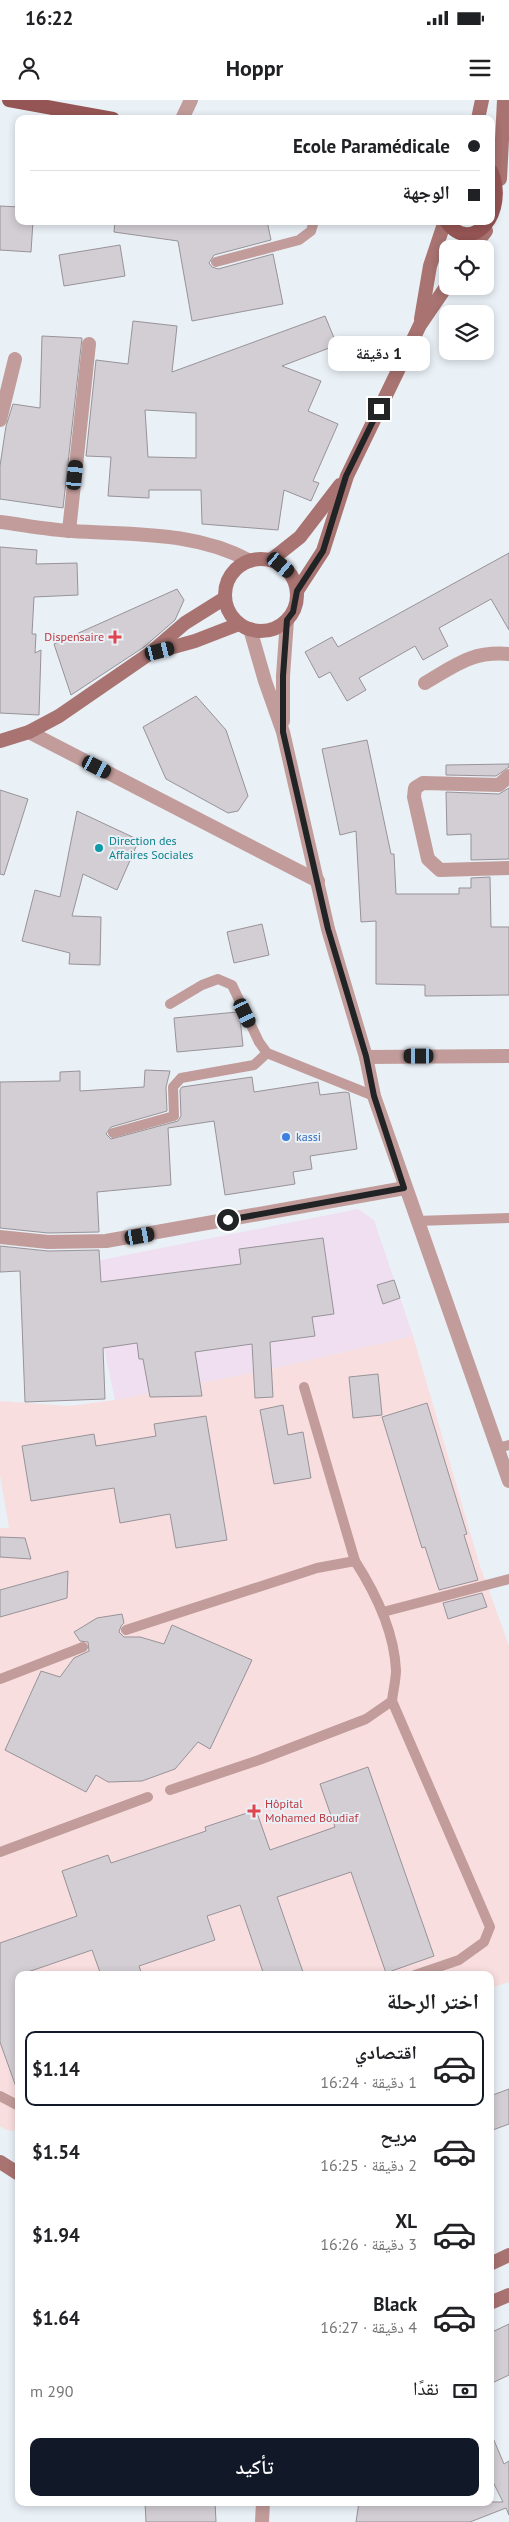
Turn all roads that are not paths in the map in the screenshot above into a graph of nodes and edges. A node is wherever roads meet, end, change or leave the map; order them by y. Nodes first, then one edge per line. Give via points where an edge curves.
1 (9, 100) edge
2 (191, 100) edge
3 (482, 100) edge
4 (504, 100) edge
5 (56, 104) edge
6 (98, 115) edge
7 (184, 115) edge
8 (479, 115) edge
9 (501, 182) edge
10 (313, 225) edge
11 (445, 225) edge
12 (452, 225) edge
13 (495, 226) junction
14 (481, 240) edge
15 (216, 262) dead end
16 (440, 295) edge
17 (420, 325) junction
18 (89, 344) dead end
19 (15, 359) dead end
20 (0, 420) edge
21 (346, 476) junction
22 (0, 522) edge
23 (69, 531) junction
24 (272, 560) junction
25 (250, 561) junction
26 (297, 591) junction
27 (225, 598) junction
28 (287, 620) junction
29 (245, 627) junction
30 (149, 654) junction
31 (509, 654) edge
32 (425, 683) dead end
33 (29, 732) junction
34 (283, 732) junction
35 (0, 741) edge
36 (509, 776) edge
37 (509, 868) edge
38 (318, 881) junction
39 (170, 1004) dead end
40 (266, 1053) junction
41 (366, 1056) junction
42 (509, 1056) edge
43 (374, 1096) junction
44 (113, 1133) dead end
45 (404, 1188) junction
46 (509, 1218) edge
47 (416, 1221) junction
48 (0, 1237) edge
49 (304, 1387) dead end
50 (503, 1446) edge
51 (509, 1481) edge
52 (354, 1561) junction
53 (509, 1579) edge
54 (383, 1612) junction
55 (126, 1630) dead end
56 (84, 1647) dead end
57 (0, 1680) edge
58 (392, 1701) junction
59 (170, 1790) dead end
60 (148, 1797) dead end
61 (0, 1852) edge
62 (427, 1971) edge
63 (0, 2096) edge
64 (15, 2104) edge
65 (0, 2162) edge
66 (15, 2171) edge
67 (509, 2255) edge
68 (494, 2262) edge
69 (509, 2295) edge
70 (494, 2302) edge
71 (263, 2506) edge
72 (262, 2522) edge

1 - 5 main road
2 - 7 street
3 - 8 main road
4 - 9 main road
5 - 6 main road
9 - 13 main road via 507,201
10 - 15 lane via 311,231 299,240
11 - 17 main road via 430,266
12 - 13 main road via 463,232 475,234
13 - 14 main road
16 - 17 main road
17 - 21 main road
18 - 23 street
19 - 20 street
21 - 24 main road via 306,530
21 - 26 main road via 323,551
22 - 23 street
23 - 25 street via 186,538 221,547
24 - 25 main road
24 - 26 main road via 289,572
25 - 27 main road via 234,571 227,584
26 - 28 main road via 293,612
27 - 29 main road via 232,617
27 - 30 main road via 185,623
28 - 29 main road via 270,630
28 - 34 street
29 - 30 main road
29 - 34 street
30 - 33 main road via 59,716
31 - 32 street via 488,652 474,655
33 - 35 main road
33 - 38 street
34 - 38 street
36 - 37 street via 499,785 423,783 415,788 414,797 428,859 440,870
38 - 41 street via 328,929
39 - 40 lane via 218,979 232,984
40 - 43 lane
40 - 44 lane via 254,1065 181,1078 173,1087 174,1116
41 - 42 street
41 - 43 street
43 - 45 street
45 - 47 street
45 - 48 street via 106,1241 48,1242
46 - 47 lane
47 - 50 street
49 - 52 lane
50 - 51 street
52 - 54 lane
52 - 55 lane via 316,1568
53 - 54 lane
54 - 58 lane via 396,1670
56 - 57 lane
58 - 59 lane via 366,1719
58 - 62 lane via 490,1927 484,1942 460,1960
60 - 61 lane
63 - 64 lane
65 - 66 main road
67 - 68 main road
69 - 70 main road
71 - 72 street

